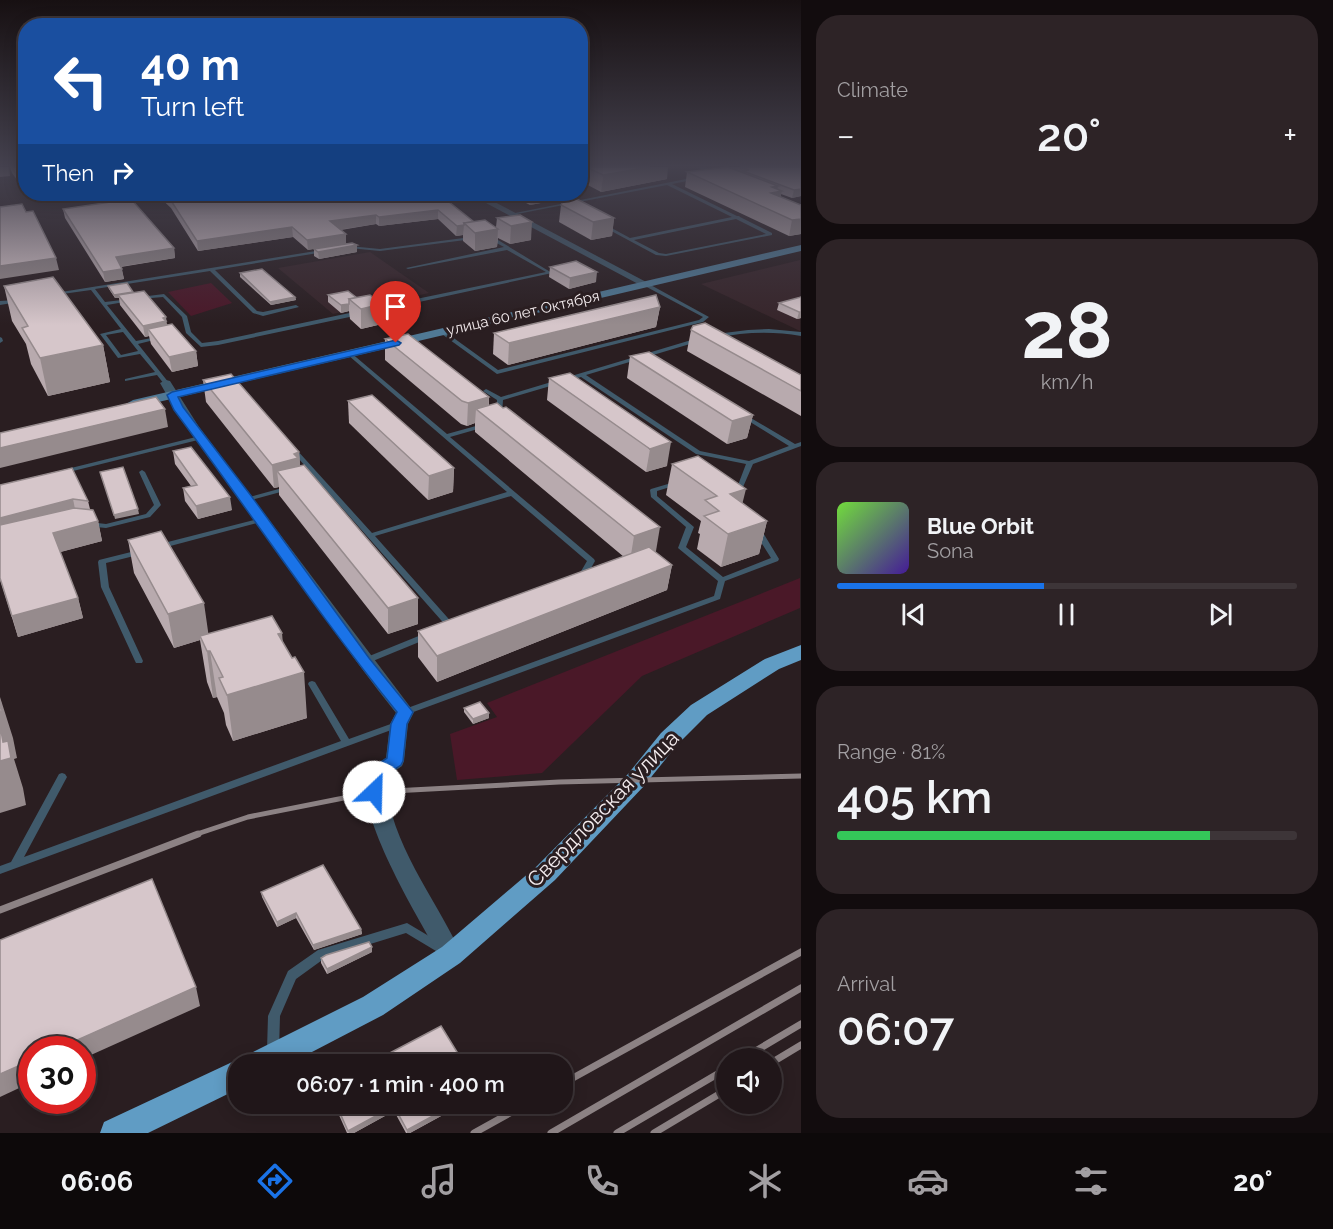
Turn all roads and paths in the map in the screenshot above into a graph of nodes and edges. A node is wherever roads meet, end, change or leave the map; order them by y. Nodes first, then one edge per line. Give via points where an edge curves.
1 (524, 220) edge
2 (724, 220) edge
3 (743, 220) edge
4 (600, 224) edge
5 (538, 227) junction
6 (528, 229) edge
7 (497, 234) dead end
8 (475, 237) edge
9 (630, 239) junction
10 (344, 248) edge
11 (508, 248) junction
12 (801, 248) edge
13 (333, 249) edge
14 (408, 268) dead end
15 (211, 269) junction
16 (645, 284) junction
17 (93, 290) junction
18 (51, 295) edge
19 (21, 300) edge
20 (0, 303) edge
21 (104, 304) junction
22 (296, 308) dead end
23 (124, 330) junction
24 (188, 332) junction
25 (442, 332) junction
26 (177, 334) edge
27 (801, 334) edge
28 (166, 336) edge
29 (707, 338) junction
30 (134, 343) junction
31 (717, 344) edge
32 (142, 352) junction
33 (350, 354) junction
34 (645, 356) junction
35 (655, 362) edge
36 (581, 374) junction
37 (127, 380) dead end
38 (166, 384) junction
39 (486, 390) dead end
40 (500, 399) junction
41 (120, 407) edge
42 (734, 410) edge
43 (498, 421) edge
44 (488, 424) edge
45 (447, 436) junction
46 (200, 438) junction
47 (797, 445) edge
48 (291, 447) edge
49 (750, 463) junction
50 (142, 472) dead end
51 (55, 473) edge
52 (320, 480) junction
53 (688, 480) edge
54 (309, 483) edge
55 (299, 485) edge
56 (512, 493) junction
57 (248, 499) junction
58 (734, 502) edge
59 (262, 520) junction
60 (752, 522) edge
61 (78, 523) edge
62 (371, 536) junction
63 (572, 579) edge
64 (722, 580) junction
65 (462, 621) edge
66 (451, 626) junction
67 (440, 630) edge
68 (429, 635) edge
69 (801, 652) edge
70 (139, 660) dead end
71 (364, 662) junction
72 (312, 684) dead end
73 (402, 718) junction
74 (346, 743) junction
75 (62, 777) dead end
76 (15, 864) junction
77 (0, 870) edge
78 (451, 955) junction
79 (266, 1054) edge
80 (279, 1054) edge
81 (228, 1079) edge
82 (115, 1133) edge

1 - 5 street
2 - 9 lane
3 - 9 lane via 770,234 666,255
4 - 9 lane
5 - 6 lane
5 - 16 street
7 - 11 lane via 487,236
8 - 10 lane via 380,250
11 - 14 lane
11 - 24 lane via 550,273 218,344 201,345
12 - 16 main road, улица 60 лет Октября
13 - 15 lane
15 - 17 lane
15 - 22 lane via 255,312
16 - 25 main road, улица 60 лет Октября
16 - 25 lane via 706,317 497,372
17 - 18 lane
17 - 21 lane
19 - 20 lane
21 - 23 lane
21 - 24 lane via 164,295 185,317
23 - 30 lane
23 - 32 lane via 104,334 120,357
24 - 26 lane
25 - 33 main road, улица 60 лет Октября
27 - 29 lane via 743,330
28 - 30 lane
29 - 31 lane
29 - 34 lane
30 - 32 lane
32 - 38 lane
33 - 38 main road, улица 60 лет Октября
33 - 45 lane
34 - 35 lane
34 - 36 lane
36 - 40 lane
36 - 49 lane via 698,453
37 - 38 lane
38 - 41 main road, улица 60 лет Октября
38 - 46 street
39 - 40 lane
40 - 43 lane
42 - 47 lane
44 - 45 lane
45 - 56 lane
46 - 51 lane
46 - 57 street
47 - 49 lane
48 - 52 lane
49 - 58 lane
50 - 61 lane via 158,505 148,516 106,526
52 - 54 lane
52 - 62 lane
53 - 64 lane via 653,490 654,497 690,527 682,548
55 - 57 lane
56 - 62 lane
56 - 63 lane via 591,561 583,575
57 - 59 street
59 - 70 lane via 102,562 105,587
59 - 71 street
60 - 64 lane via 775,559
62 - 66 lane
64 - 73 lane via 717,597
65 - 66 lane
66 - 67 lane
68 - 71 lane
69 - 78 highway, Свердловская улица via 771,664 699,710 546,873
71 - 73 street
72 - 74 lane
73 - 74 lane
73 - 78 street via 395,761 375,775 374,792 384,830
74 - 76 lane
75 - 76 lane
76 - 77 lane
78 - 79 lane via 407,928 322,954 292,975 274,1016
78 - 80 highway, Свердловская улица via 373,1006
81 - 82 highway

